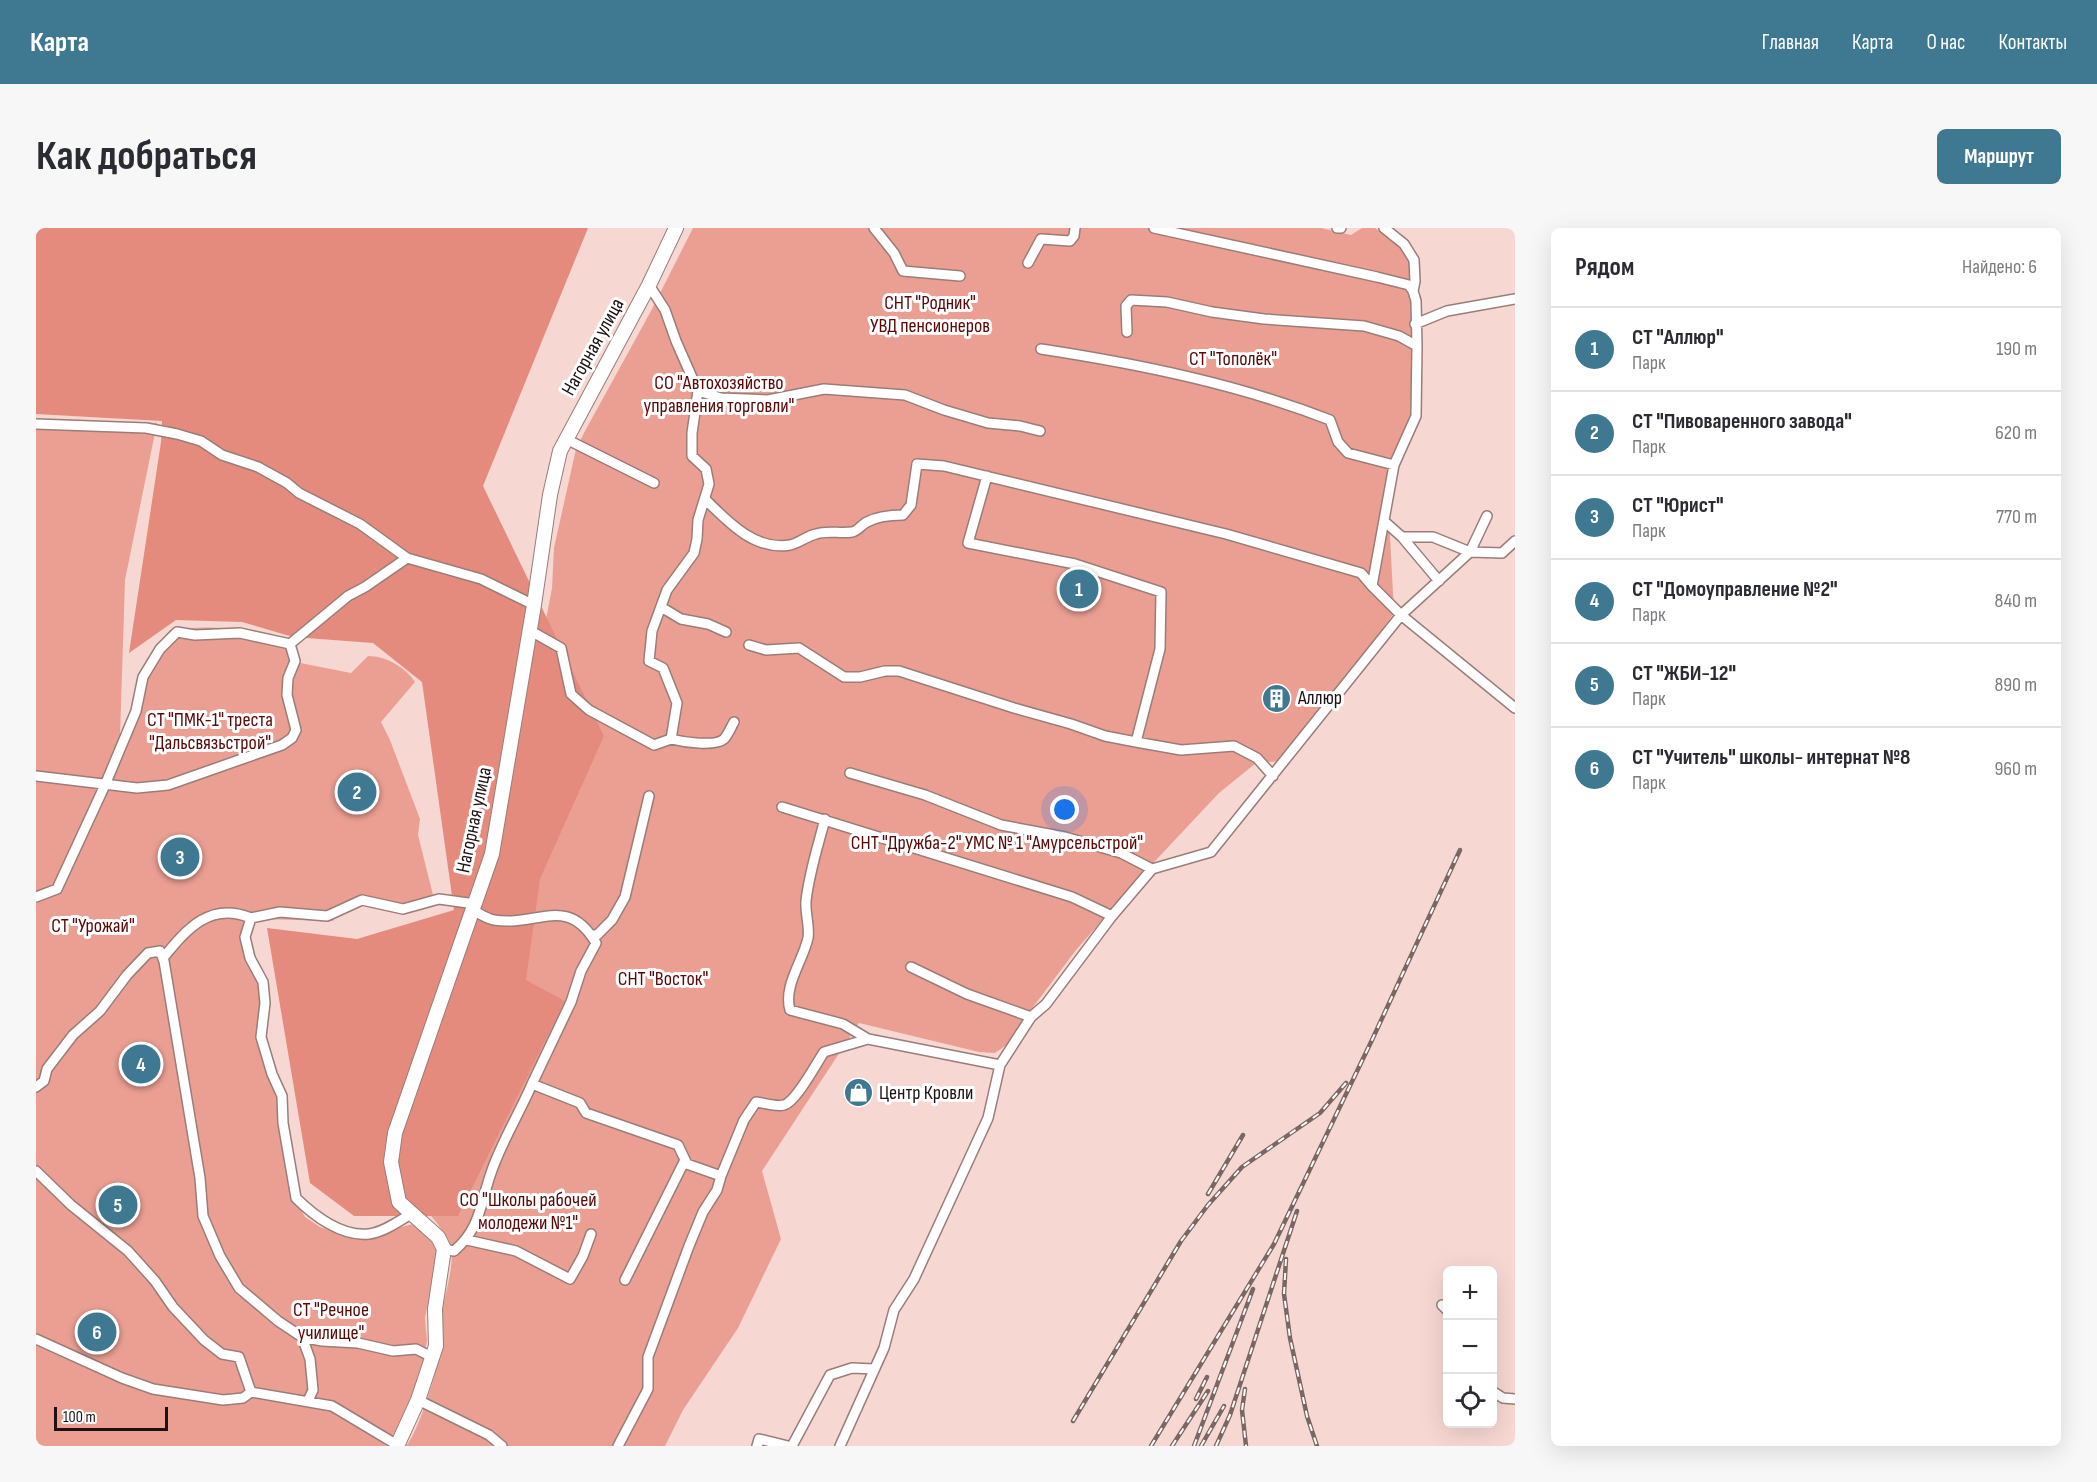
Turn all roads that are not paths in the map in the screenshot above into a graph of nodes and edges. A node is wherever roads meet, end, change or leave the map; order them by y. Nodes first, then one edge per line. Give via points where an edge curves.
1 (676, 228) edge
2 (874, 228) edge
3 (1075, 228) edge
4 (1154, 228) edge
5 (1384, 228) edge
6 (1028, 262) dead end
7 (960, 276) dead end
8 (649, 285) junction
9 (1413, 291) junction
10 (1515, 299) edge
11 (1415, 324) junction
12 (1127, 332) dead end
13 (1417, 346) junction
14 (1041, 349) dead end
15 (698, 391) junction
16 (36, 424) edge
17 (1040, 431) dead end
18 (566, 439) junction
19 (1394, 465) junction
20 (987, 476) junction
21 (654, 483) dead end
22 (705, 499) junction
23 (1487, 516) dead end
24 (1384, 521) junction
25 (1402, 537) junction
26 (1515, 541) edge
27 (1470, 552) junction
28 (407, 558) junction
29 (1439, 581) junction
30 (1372, 585) junction
31 (534, 605) junction
32 (661, 607) junction
33 (1401, 615) junction
34 (529, 630) junction
35 (726, 632) dead end
36 (290, 644) junction
37 (749, 645) dead end
38 (1515, 708) edge
39 (734, 722) dead end
40 (671, 739) junction
41 (1136, 742) junction
42 (850, 773) dead end
43 (36, 776) edge
44 (1273, 776) junction
45 (105, 785) junction
46 (649, 796) dead end
47 (782, 807) dead end
48 (825, 819) junction
49 (1152, 869) junction
50 (36, 897) edge
51 (473, 908) junction
52 (1112, 916) junction
53 (252, 918) junction
54 (591, 935) junction
55 (163, 958) junction
56 (911, 967) dead end
57 (1031, 1017) junction
58 (868, 1039) junction
59 (1000, 1065) junction
60 (532, 1084) junction
61 (36, 1087) edge
62 (685, 1160) junction
63 (36, 1171) edge
64 (721, 1176) junction
65 (411, 1214) junction
66 (591, 1234) dead end
67 (467, 1240) junction
68 (444, 1250) junction
69 (625, 1280) dead end
70 (302, 1337) junction
71 (36, 1339) edge
72 (432, 1357) junction
73 (874, 1369) junction
74 (251, 1392) junction
75 (1497, 1394) edge
76 (1515, 1399) edge
77 (418, 1400) junction
78 (308, 1401) junction
79 (398, 1446) edge
80 (502, 1446) edge
81 (618, 1446) edge
82 (757, 1446) edge
83 (790, 1446) edge
84 (840, 1446) edge

1 - 8 street, Нагорная улица
2 - 7 street via 903,271
3 - 6 street via 1070,241 1041,239
4 - 9 street via 1377,277 1409,285
5 - 9 street via 1404,244 1414,260
8 - 15 street via 665,309
8 - 18 street, Нагорная улица
9 - 11 street
10 - 11 street via 1447,311
11 - 13 street
12 - 13 street via 1126,306 1131,300 1264,319 1364,326 1399,336
13 - 19 street via 1416,416
14 - 19 street via 1187,377 1296,407 1330,420 1338,442 1348,453
15 - 17 street via 722,398 768,400 824,389 905,395 988,423
15 - 22 street via 692,456 706,468 709,484
16 - 28 street via 146,428 201,441 222,455 258,467 360,524
18 - 21 street
18 - 31 street, Нагорная улица via 550,495
19 - 24 street
20 - 22 street via 917,464 911,505 903,515 868,521 854,532 814,534 792,545 769,546 751,538
20 - 30 street via 1279,549 1360,573
20 - 41 street via 968,543 1075,564 1161,592 1160,649
22 - 32 street via 694,553 667,590
23 - 27 street
24 - 25 street
24 - 30 street
25 - 27 street via 1433,537
25 - 29 street
26 - 27 street via 1502,553
27 - 29 street
28 - 31 street via 481,579
28 - 36 street via 348,596
29 - 33 street
30 - 33 street
31 - 34 street, Нагорная улица
32 - 35 street via 681,619
32 - 40 street via 652,631 649,661 663,668 677,703
33 - 38 street
33 - 44 street
34 - 40 street via 561,648 571,694 589,710 654,745
34 - 51 street, Нагорная улица via 492,854
36 - 45 street via 240,633 177,632 160,649 143,677 136,711
36 - 45 street via 295,661 286,695 296,730 292,738 282,745 168,785
37 - 41 street via 766,650 799,648 844,677 899,671 1105,736
39 - 40 street via 725,738 717,742
41 - 44 street via 1180,750 1234,746 1257,758
42 - 49 street via 925,795 1001,825 1121,853
43 - 45 street
44 - 49 street via 1211,852
45 - 50 street via 57,889
46 - 54 street via 625,897 612,920 597,935
47 - 48 street
48 - 52 street via 1072,897
48 - 58 street via 808,883 808,937 788,1002 790,1010 843,1024
49 - 52 street
51 - 53 street via 468,903 439,899 404,909 362,900 327,916 280,912
51 - 54 street via 493,920 568,915
51 - 65 street, Нагорная улица via 395,1134 391,1162 399,1202
52 - 57 street via 1046,1004
53 - 55 street via 235,911 205,918 187,929
53 - 65 street via 245,937 249,958 263,982 261,1037 282,1096 296,1198 340,1230 350,1232 369,1234
54 - 60 street via 596,943
55 - 61 street via 160,951 148,953 100,1011 73,1035 47,1069 44,1081
55 - 70 street via 203,1216 239,1288
56 - 57 street via 967,994
57 - 59 street
58 - 59 street
58 - 64 street via 824,1052 787,1104 756,1102 744,1120
59 - 73 street via 988,1118 914,1279 894,1310
60 - 62 street via 580,1103 586,1113 678,1145
60 - 67 street via 491,1172 481,1211
62 - 64 street
62 - 69 street
63 - 74 street via 128,1251 204,1340 222,1354 239,1358
64 - 81 street via 689,1246 648,1357 648,1389
65 - 68 street, Нагорная улица via 438,1237
66 - 67 street via 570,1279 516,1251
67 - 68 street via 454,1251
68 - 72 street
70 - 72 street via 393,1351 416,1349
70 - 78 street via 310,1359 313,1390
71 - 74 street via 153,1389 224,1400 243,1398
72 - 77 street
73 - 83 street via 852,1368 830,1375
73 - 84 street
74 - 78 street
75 - 76 street
77 - 79 street
77 - 80 street via 489,1434
78 - 79 street via 332,1406
82 - 83 street via 759,1439

